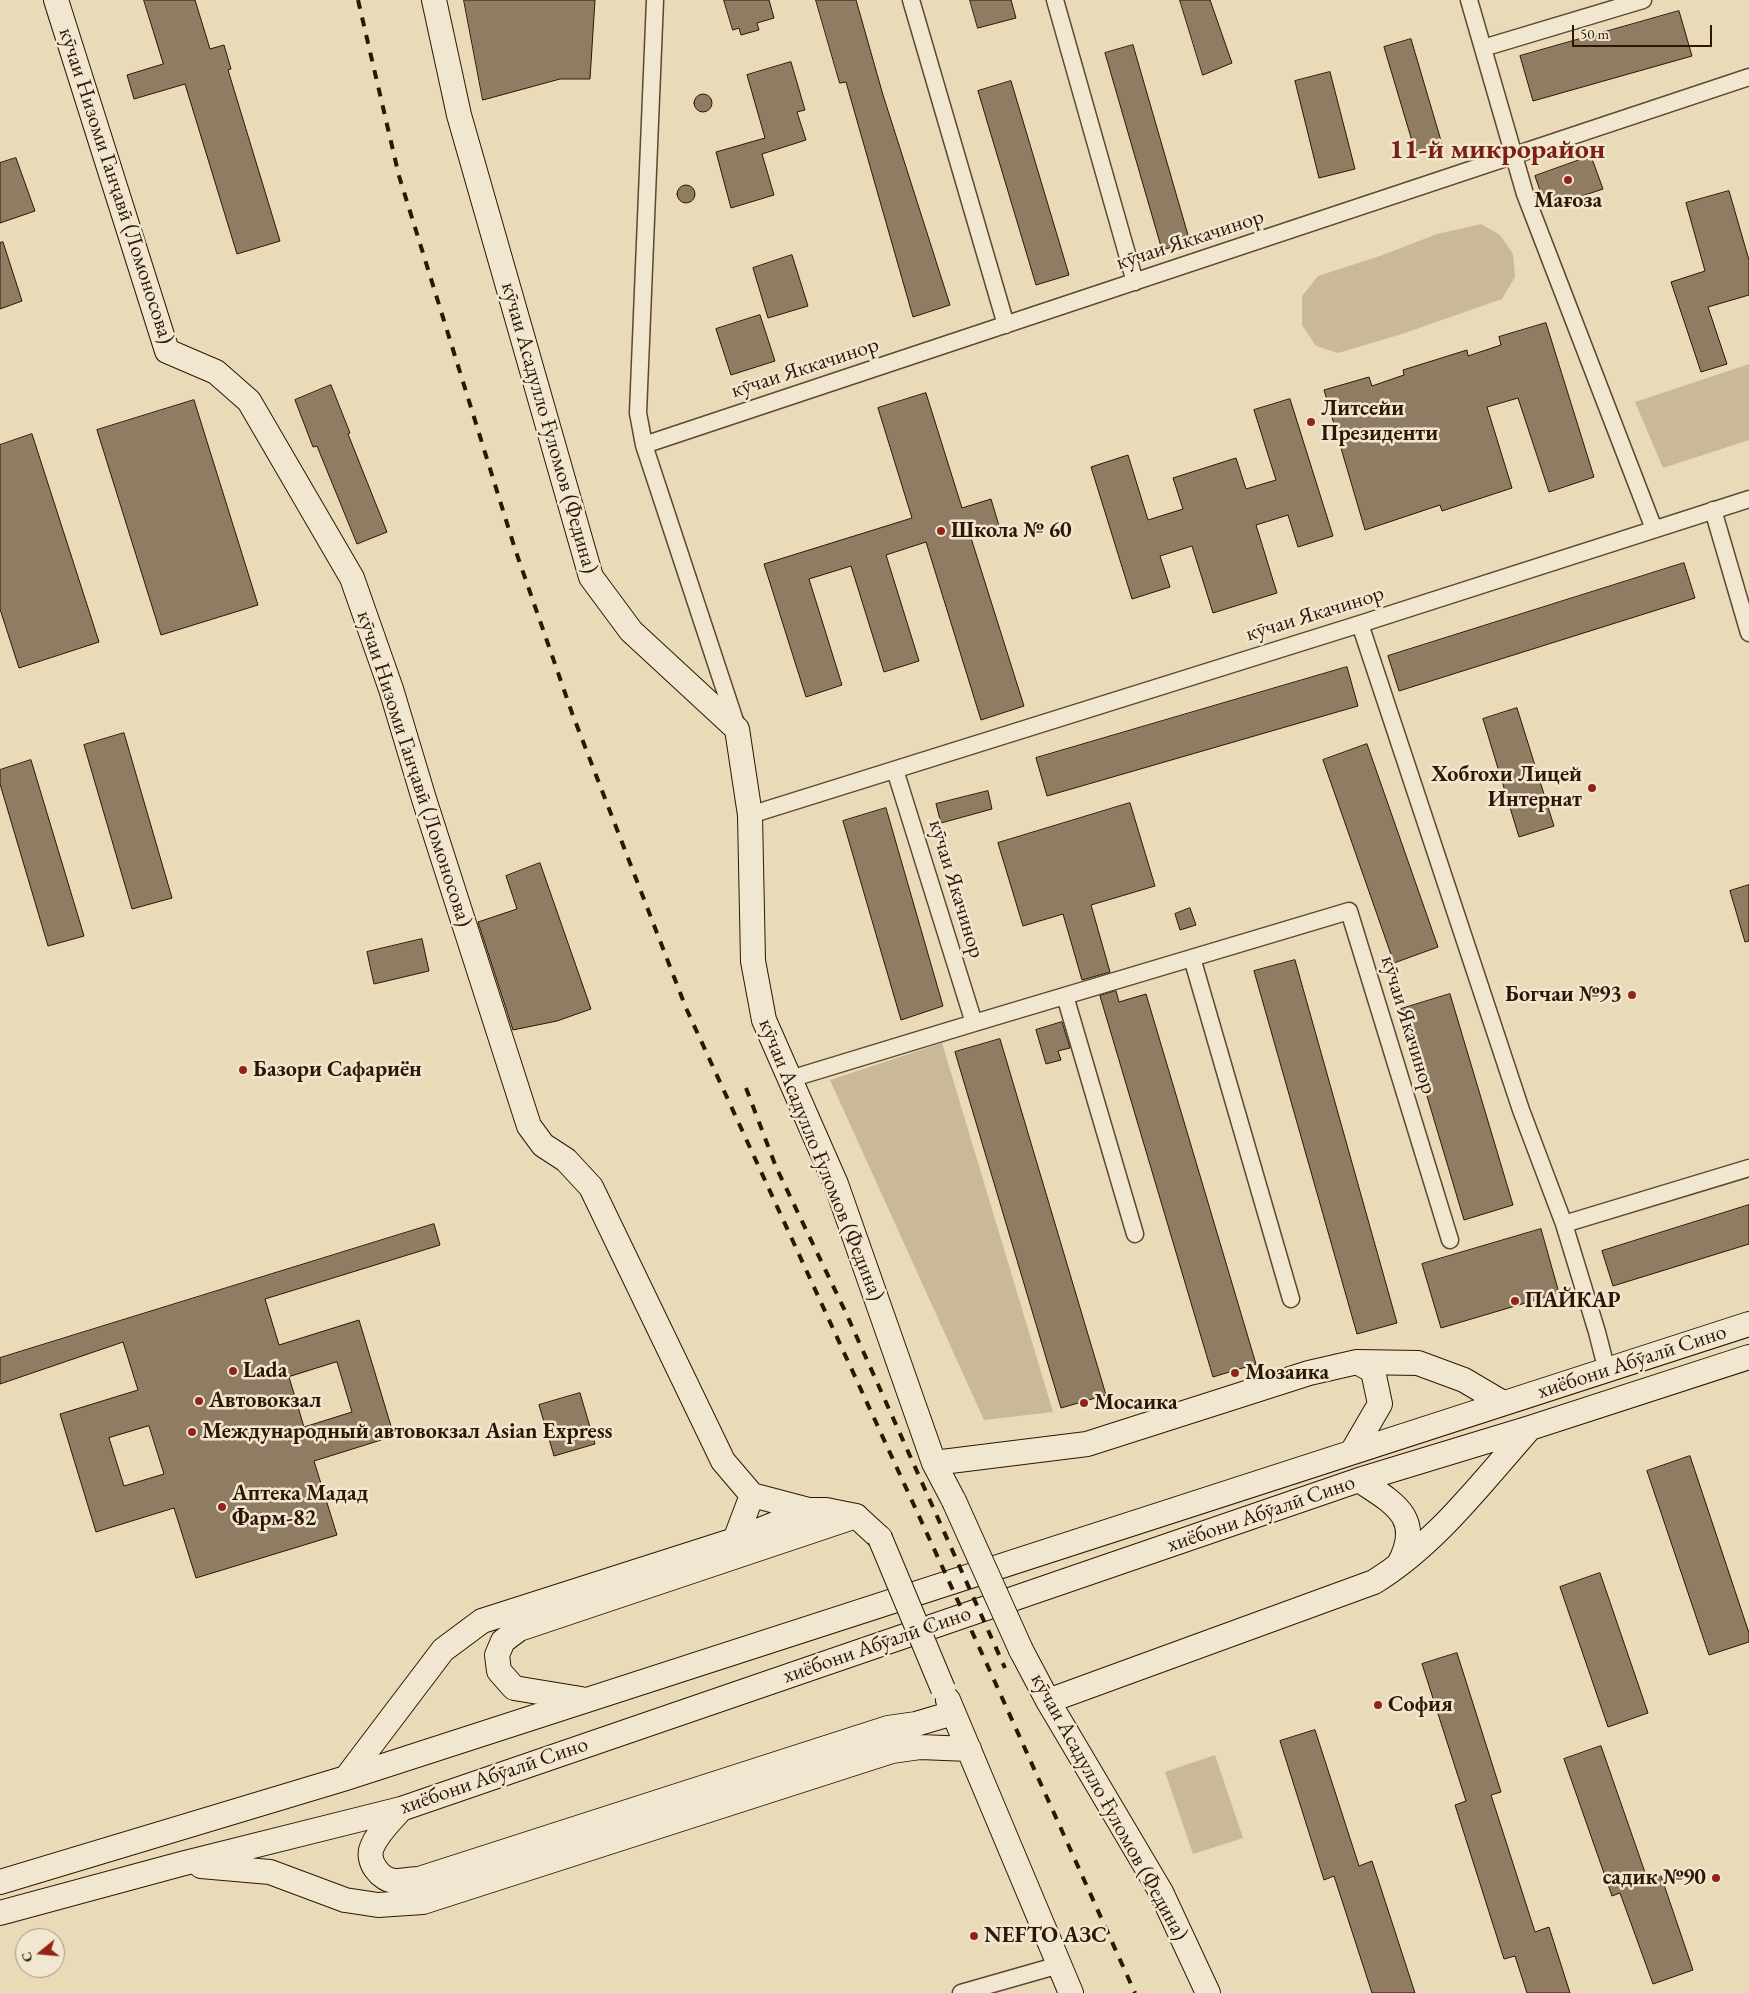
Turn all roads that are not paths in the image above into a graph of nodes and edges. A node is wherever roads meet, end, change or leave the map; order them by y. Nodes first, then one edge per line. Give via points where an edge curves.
1 (56, 0) edge
2 (434, 0) edge
3 (656, 0) edge
4 (911, 0) edge
5 (1055, 0) edge
6 (1469, 0) edge
7 (1643, 0) edge
8 (1483, 48) junction
9 (1749, 77) edge
10 (1514, 156) junction
11 (1135, 282) junction
12 (1006, 325) junction
13 (644, 445) junction
14 (1749, 499) edge
15 (1713, 510) junction
16 (1654, 529) junction
17 (1360, 624) junction
18 (1749, 633) edge
19 (737, 729) junction
20 (895, 770) junction
21 (750, 815) junction
22 (1192, 958) junction
23 (1066, 996) junction
24 (974, 1023) junction
25 (790, 1079) junction
26 (1749, 1168) edge
27 (1564, 1224) junction
28 (1135, 1234) dead end
29 (1450, 1240) dead end
30 (1291, 1299) dead end
31 (1749, 1324) edge
32 (1749, 1357) edge
33 (1357, 1362) junction
34 (1607, 1370) junction
35 (1503, 1403) junction
36 (1530, 1428) junction
37 (1352, 1452) junction
38 (934, 1463) junction
39 (1358, 1480) junction
40 (752, 1495) junction
41 (809, 1510) junction
42 (856, 1516) junction
43 (735, 1540) junction
44 (1397, 1568) junction
45 (589, 1700) junction
46 (1048, 1701) junction
47 (953, 1714) junction
48 (969, 1749) junction
49 (346, 1778) junction
50 (401, 1809) junction
51 (182, 1864) junction
52 (2, 1880) edge
53 (2, 1915) edge
54 (1060, 1965) junction
55 (961, 1993) edge
56 (1071, 1993) edge
57 (1208, 1993) edge

1 - 40 main road, кӯчаи Низоми Ганҷавӣ (Ломоносова) via 167,351 216,372 249,401 352,578 391,689 529,1126 543,1145 566,1160 591,1187 723,1461
2 - 19 main road, кӯчаи Асадулло Ғуломов (Федина) via 459,115 591,577 632,631
3 - 13 street via 638,413
4 - 12 street
5 - 11 street
6 - 8 street
7 - 8 street
8 - 10 street
9 - 10 street, кӯчаи Яккачинор
10 - 11 street, кӯчаи Яккачинор
10 - 16 street via 1525,194
11 - 12 street, кӯчаи Яккачинор
12 - 13 street, кӯчаи Яккачинор
13 - 19 street
14 - 15 street, кӯчаи Якачинор
15 - 16 street, кӯчаи Якачинор
15 - 18 street
16 - 17 street, кӯчаи Якачинор
17 - 20 street, кӯчаи Якачинор
17 - 27 street via 1522,1110
19 - 21 main road, кӯчаи Асадулло Ғуломов (Федина)
20 - 21 street, кӯчаи Якачинор
20 - 24 street, кӯчаи Якачинор
21 - 25 main road, кӯчаи Асадулло Ғуломов (Федина) via 753,960 764,1020
22 - 23 street, кӯчаи Якачинор
22 - 29 street, кӯчаи Якачинор via 1349,911
22 - 30 street
23 - 24 street, кӯчаи Якачинор
23 - 28 street
24 - 25 street, кӯчаи Якачинор
25 - 38 main road, кӯчаи Асадулло Ғуломов (Федина) via 836,1184
26 - 27 street
27 - 34 street
31 - 34 main road, хиёбони Абӯалӣ Сино
32 - 36 main road, хиёбони Абӯалӣ Сино
33 - 35 main road via 1418,1363 1464,1380
33 - 37 main road via 1373,1371 1380,1404
33 - 38 main road via 1309,1373 1087,1444
34 - 35 main road, хиёбони Абӯалӣ Сино
35 - 37 main road, хиёбони Абӯалӣ Сино
36 - 39 main road, хиёбони Абӯалӣ Сино
36 - 44 main road via 1442,1526
37 - 45 main road, хиёбони Абӯалӣ Сино
38 - 46 main road, кӯчаи Асадулло Ғуломов (Федина), bridge via 1020,1650
39 - 44 main road via 1401,1511 1409,1530 1406,1550
39 - 50 main road, хиёбони Абӯалӣ Сино
40 - 41 main road
40 - 43 main road
41 - 42 main road
41 - 43 main road
42 - 45 main road via 519,1629 503,1642 497,1655 499,1671 514,1688
42 - 47 main road, bridge via 880,1538
43 - 49 main road via 482,1621 443,1650
44 - 46 main road via 1374,1582
45 - 49 main road, хиёбони Абӯалӣ Сино
46 - 57 main road, кӯчаи Асадулло Ғуломов (Федина) via 1161,1892
47 - 48 main road
47 - 50 main road via 888,1728 419,1879 394,1881 379,1874 372,1863 371,1849
48 - 51 main road via 920,1747 892,1752 423,1902 378,1904 344,1900 270,1872
48 - 54 main road
49 - 52 main road, хиёбони Абӯалӣ Сино
50 - 51 main road, хиёбони Абӯалӣ Сино
51 - 53 main road, хиёбони Абӯалӣ Сино
54 - 55 street
54 - 56 main road

